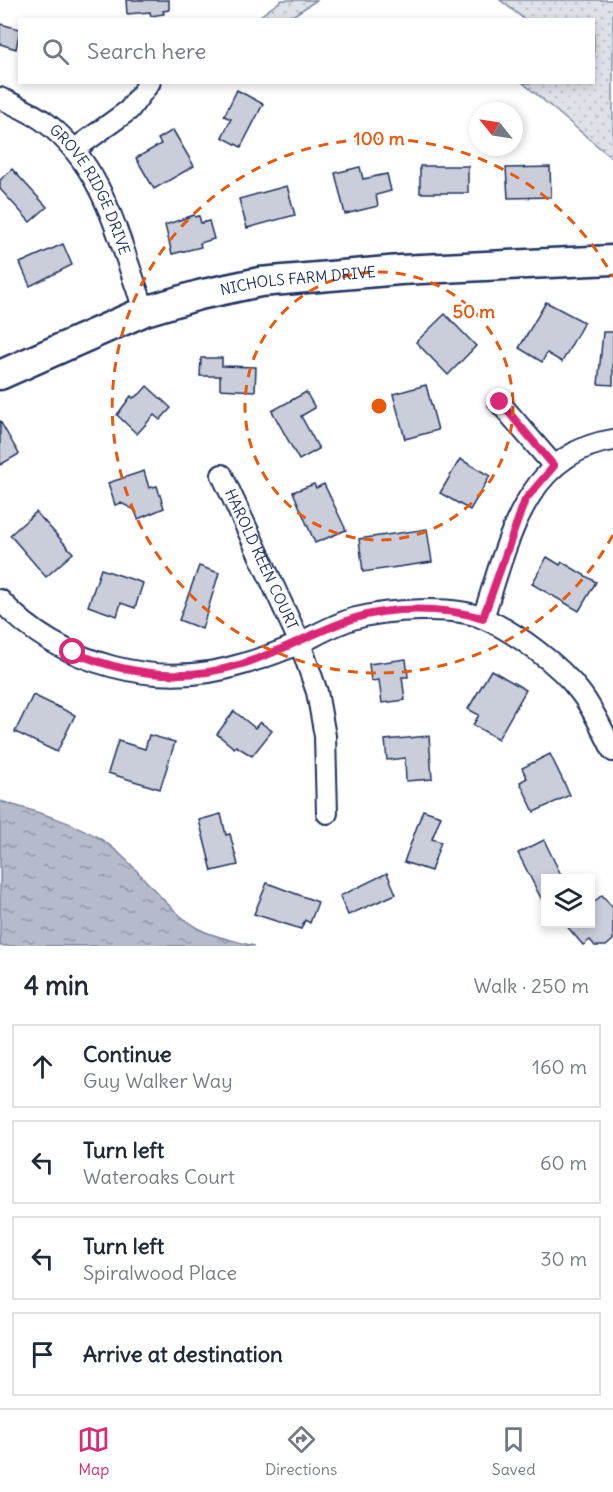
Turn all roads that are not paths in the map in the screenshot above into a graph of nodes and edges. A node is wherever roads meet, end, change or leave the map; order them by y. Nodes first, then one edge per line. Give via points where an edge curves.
1 (148, 84) edge
2 (0, 98) edge
3 (75, 149) junction
4 (613, 260) edge
5 (146, 311) junction
6 (0, 375) edge
7 (500, 402) dead end
8 (613, 440) edge
9 (554, 466) junction
10 (222, 475) dead end
11 (0, 600) edge
12 (483, 618) junction
13 (300, 643) junction
14 (613, 752) edge
15 (327, 813) dead end

1 - 3 street via 129,110
2 - 3 street, GROVE RIDGE DRIVE via 44,121
3 - 5 street, GROVE RIDGE DRIVE via 99,184
4 - 5 street, NICHOLS FARM DRIVE via 320,275 260,282
5 - 6 street, NICHOLS FARM DRIVE
7 - 9 street
8 - 9 street via 585,447
9 - 12 street via 534,486 521,509
10 - 13 street, HAROLD KEEN COURT
11 - 13 street via 26,624 73,652 104,665 140,673 200,673 240,665
12 - 13 street via 434,611 378,614 333,626
12 - 14 street via 562,673 584,698
13 - 15 street, HAROLD KEEN COURT via 317,692 325,736

